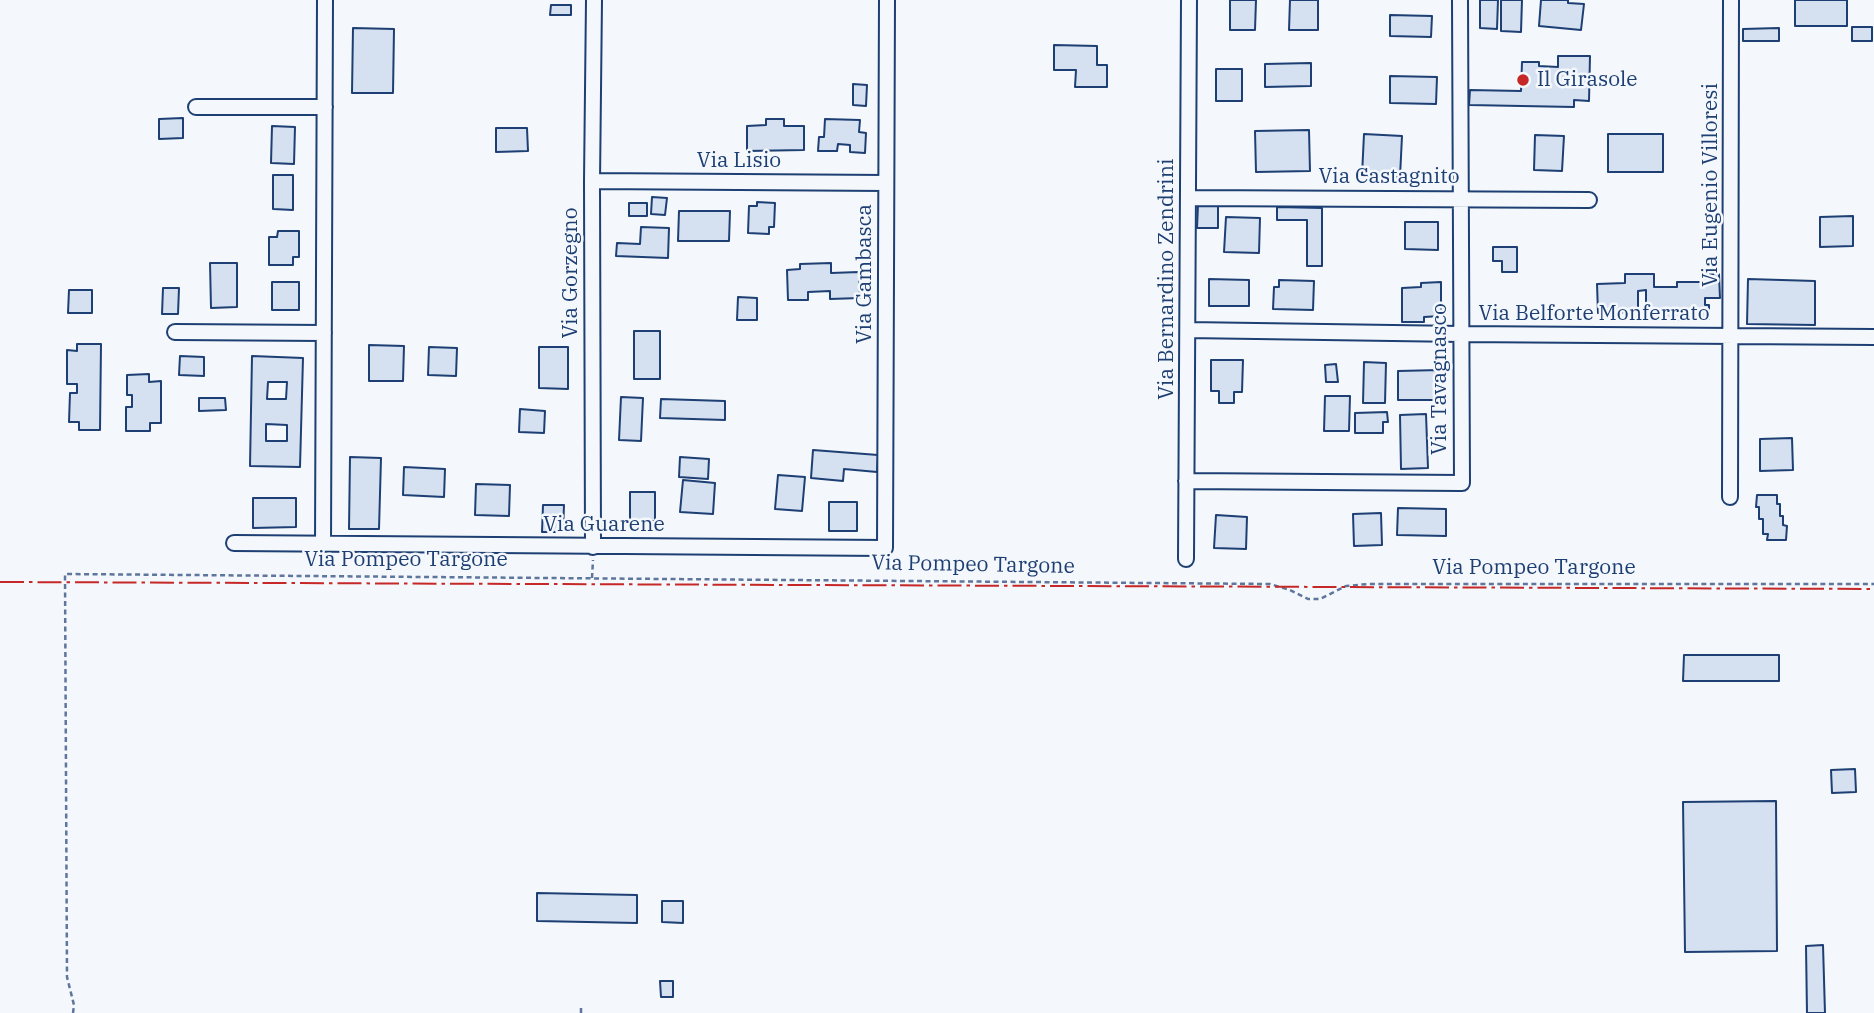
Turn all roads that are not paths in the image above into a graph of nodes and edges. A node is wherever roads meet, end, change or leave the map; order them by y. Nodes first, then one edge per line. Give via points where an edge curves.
1 (325, 0) edge
2 (594, 0) edge
3 (887, 0) edge
4 (1189, 0) edge
5 (1460, 0) edge
6 (1731, 0) edge
7 (195, 107) dead end
8 (324, 107) junction
9 (592, 181) junction
10 (886, 183) junction
11 (1189, 198) junction
12 (1460, 198) junction
13 (1589, 200) dead end
14 (1188, 330) junction
15 (175, 332) dead end
16 (324, 333) junction
17 (1461, 334) junction
18 (1732, 336) junction
19 (1874, 337) edge
20 (1186, 481) junction
21 (1730, 497) dead end
22 (234, 543) dead end
23 (323, 544) junction
24 (593, 547) junction
25 (885, 548) joint
26 (1186, 559) dead end

1 - 8 street
2 - 9 street, Via Gorzegno
3 - 10 street, Via Gambasca
4 - 11 street, Via Bernardino Zendrini
5 - 12 street, Via Tavagnasco
6 - 18 street, Via Eugenio Villoresi
7 - 8 street
8 - 16 street
9 - 10 street, Via Lisio
9 - 24 street, Via Gorzegno
10 - 25 street, Via Gambasca
11 - 12 street, Via Castagnito
11 - 14 street, Via Bernardino Zendrini
12 - 13 street, Via Castagnito
12 - 17 street, Via Tavagnasco
14 - 17 street, Via Belforte Monferrato
14 - 20 street, Via Bernardino Zendrini
15 - 16 street
16 - 23 street
17 - 18 street, Via Belforte Monferrato
17 - 20 street, Via Tavagnasco via 1462,483
18 - 19 street, Via Belforte Monferrato
18 - 21 street, Via Eugenio Villoresi
20 - 26 street, Via Bernardino Zendrini
22 - 23 street, Via Guarene
23 - 24 street, Via Guarene
24 - 25 street, Via Guarene

